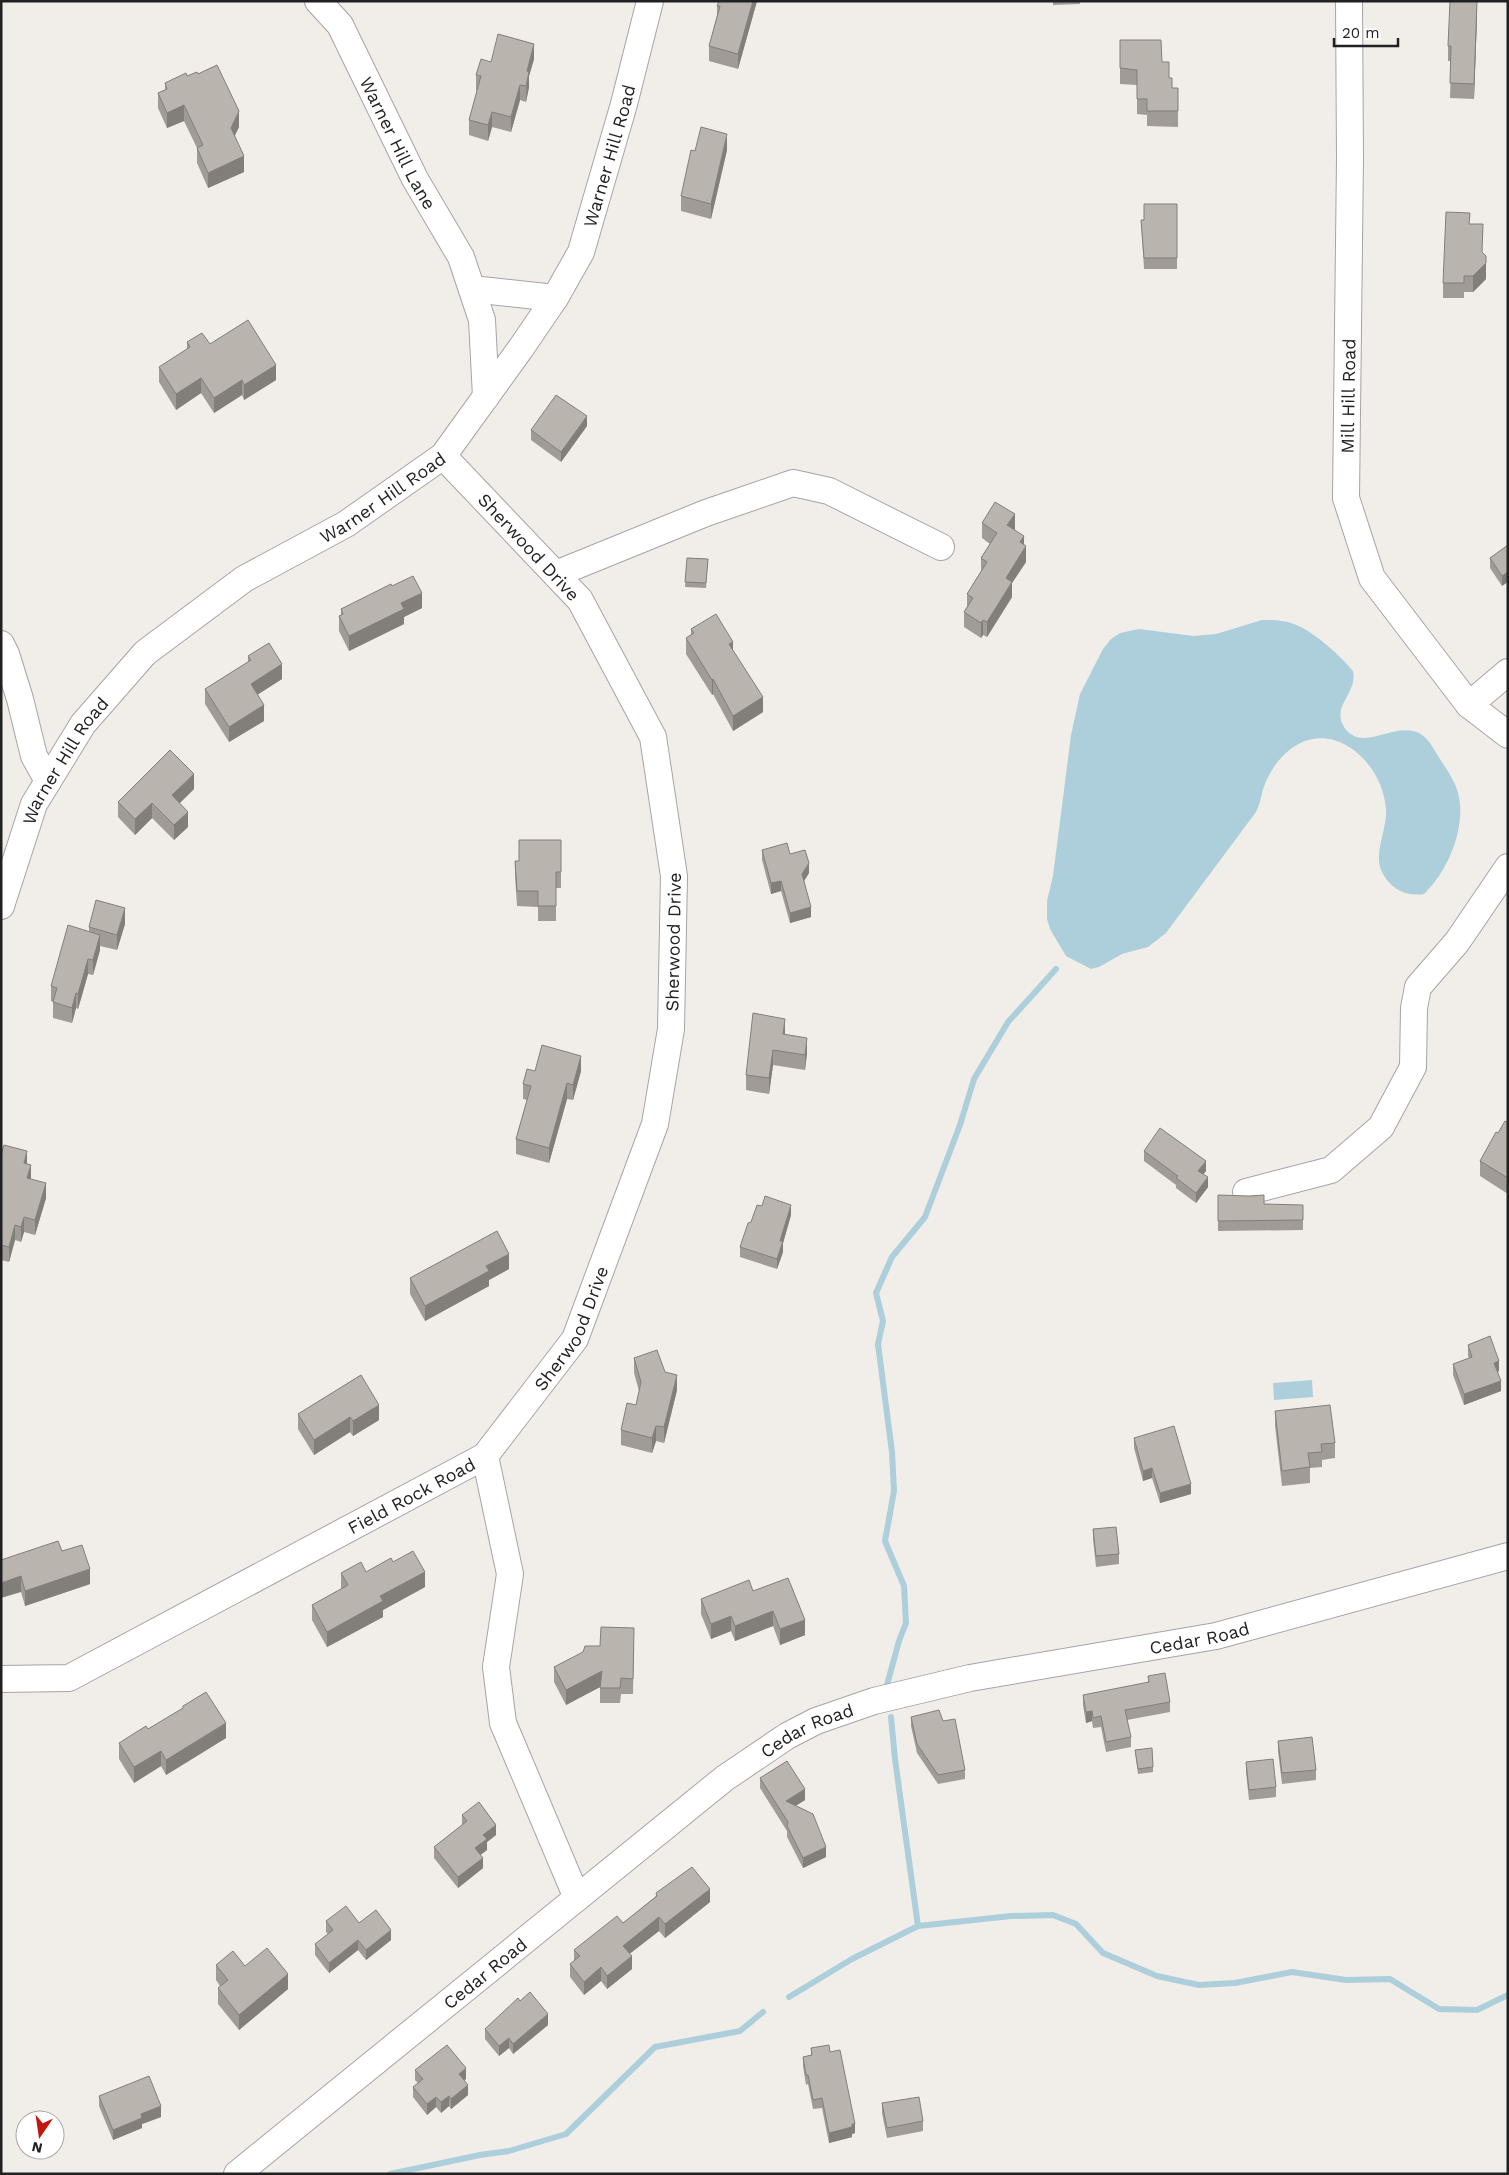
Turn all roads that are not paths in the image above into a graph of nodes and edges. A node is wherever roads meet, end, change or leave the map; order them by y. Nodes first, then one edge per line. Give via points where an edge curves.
1 (318, 1) edge
2 (650, 1) edge
3 (1349, 1) edge
4 (472, 289) junction
5 (555, 298) junction
6 (486, 397) junction
7 (443, 456) junction
8 (941, 547) dead end
9 (556, 574) junction
10 (1, 644) edge
11 (1508, 672) edge
12 (1468, 705) junction
13 (1508, 735) edge
14 (48, 780) junction
15 (1508, 867) edge
16 (1, 906) edge
17 (1246, 1192) dead end
18 (486, 1456) junction
19 (1508, 1556) edge
20 (1, 1679) edge
21 (577, 1898) junction
22 (237, 2174) edge

1 - 4 street, Warner Hill Lane via 340,25 415,179 461,257
2 - 5 street, Warner Hill Road via 588,232 581,252
3 - 12 street, Mill Hill Road via 1346,498 1372,578
4 - 5 street
4 - 6 street, Warner Hill Lane via 482,320
5 - 6 street, Warner Hill Road
6 - 7 street, Warner Hill Road
7 - 9 street, Sherwood Drive
7 - 14 street, Warner Hill Road via 346,524 244,579 145,653 83,724
8 - 9 street via 829,491 792,483 706,513
9 - 18 street, Sherwood Drive via 580,600 653,737 674,876 671,1029 655,1124 575,1339
10 - 14 street via 20,699 34,756
11 - 12 street
12 - 13 street, Mill Hill Road
14 - 16 street, Warner Hill Road via 34,804
15 - 17 street via 1457,942 1418,987 1414,1008 1413,1067 1381,1127 1331,1170
18 - 20 street, Field Rock Road via 69,1678
18 - 21 street, Field Rock Road via 510,1574 496,1667 503,1722
19 - 21 street, Cedar Road via 1216,1636 970,1678 842,1710 787,1736 725,1778
21 - 22 street, Cedar Road

